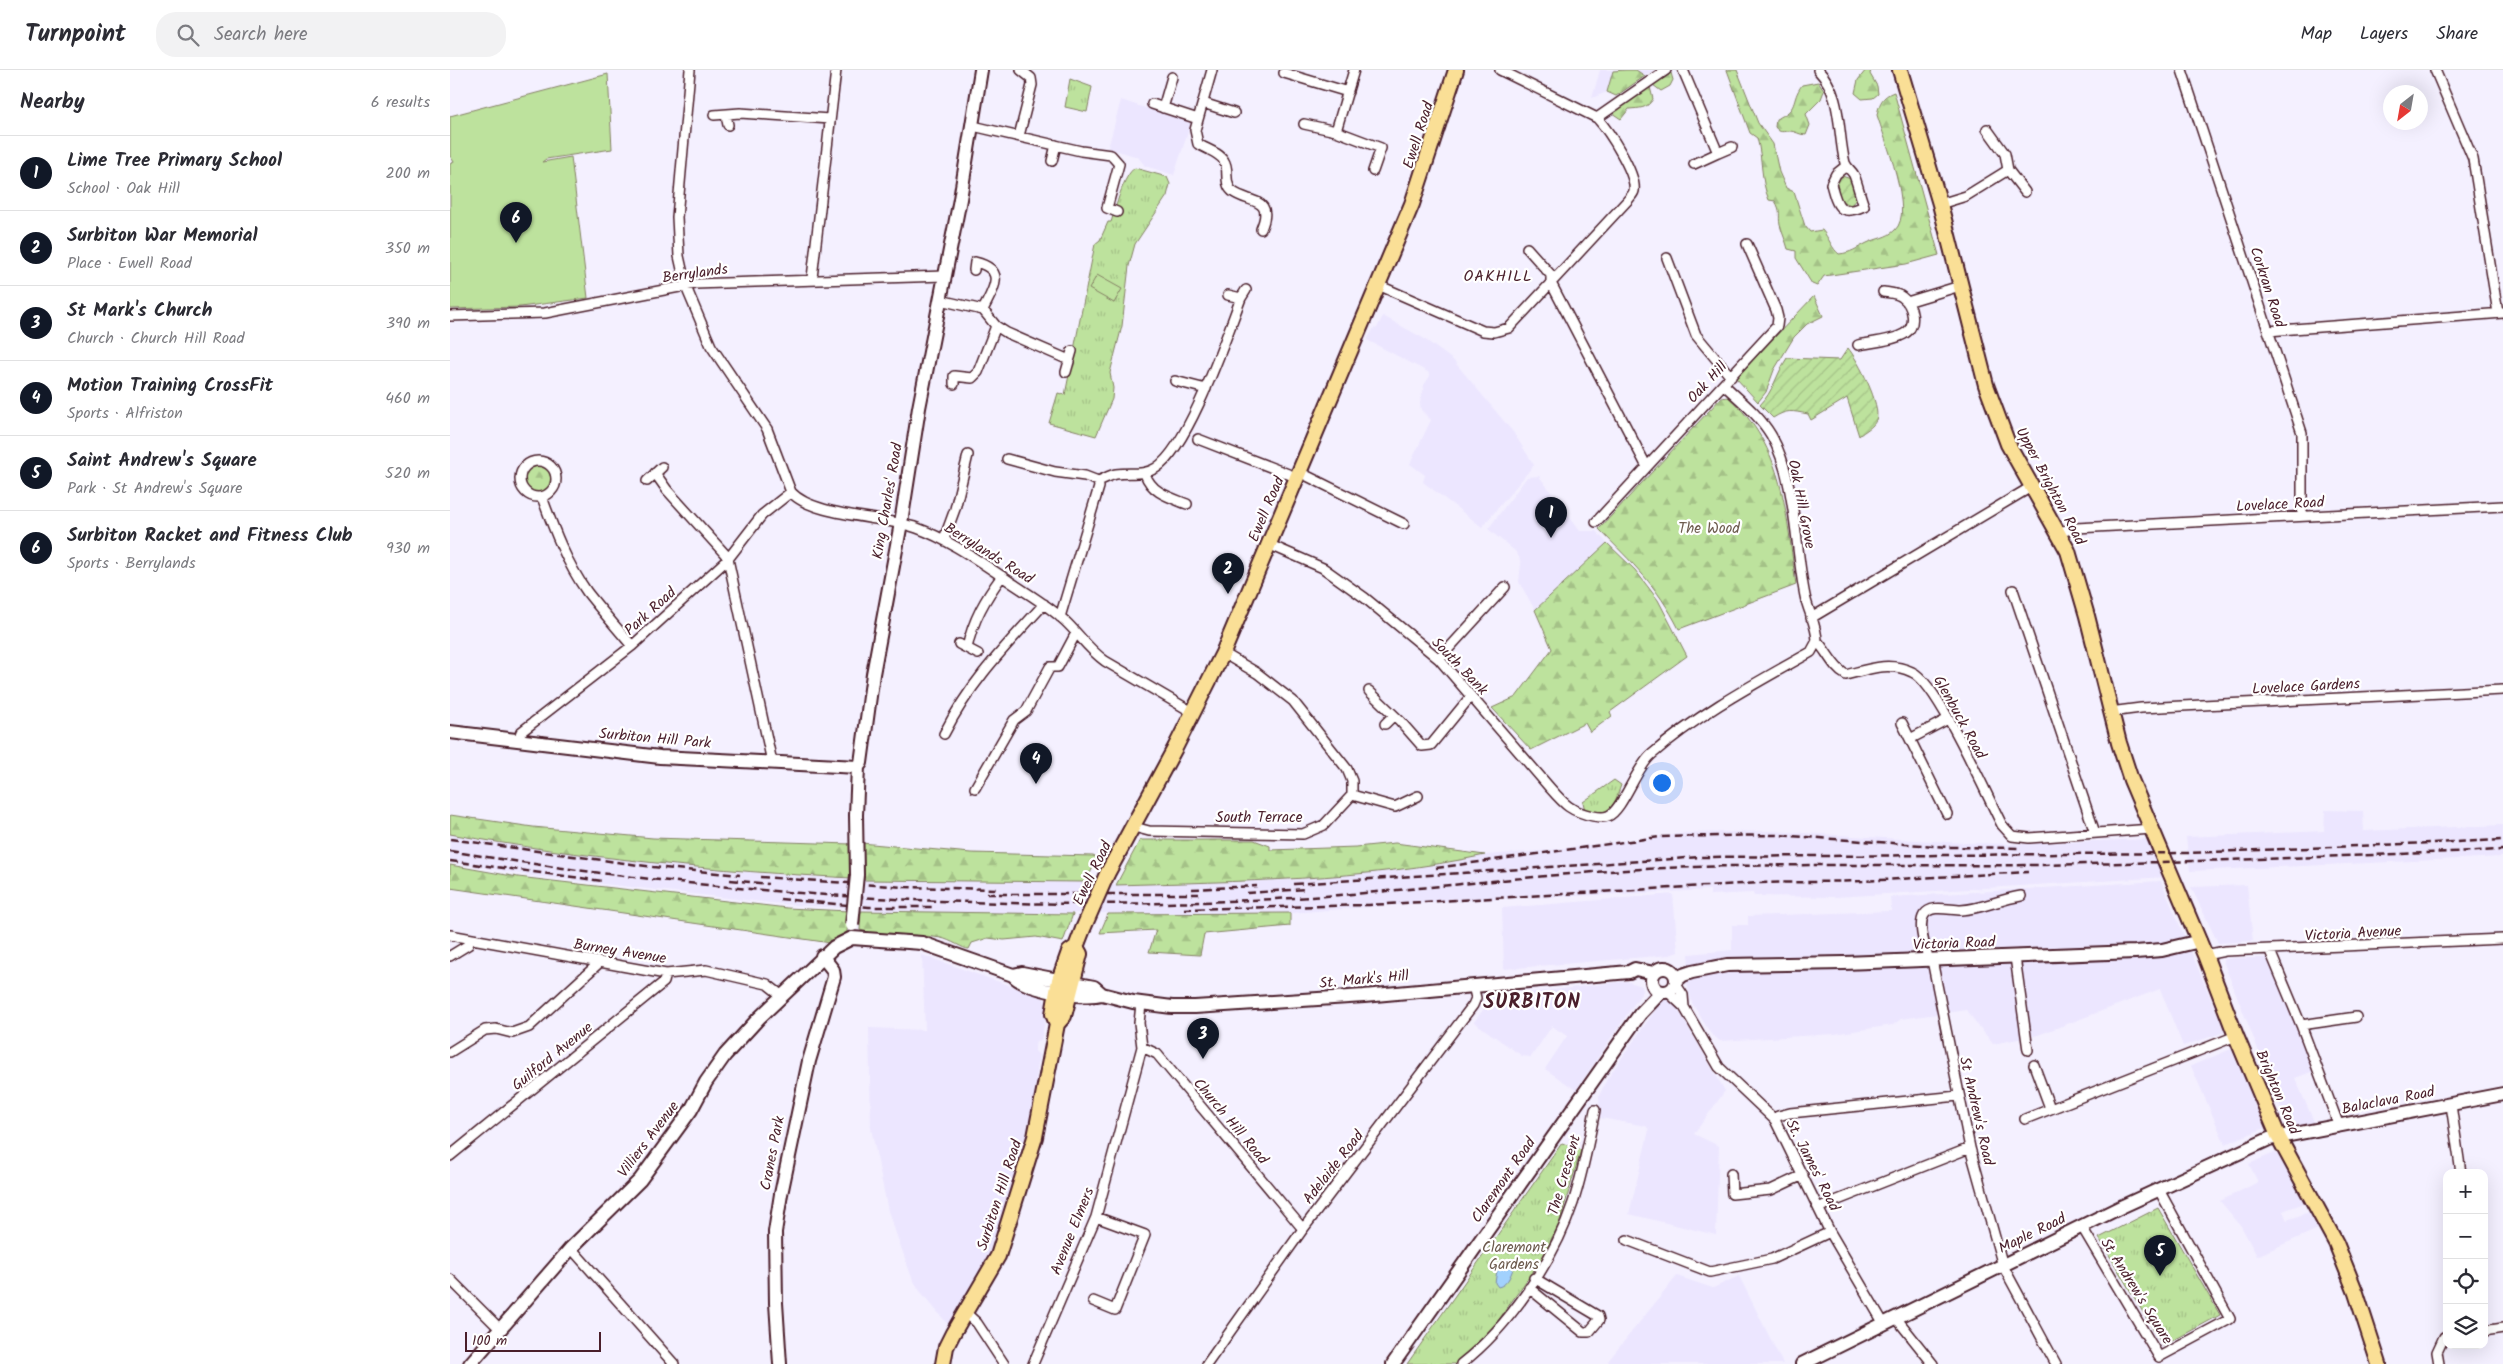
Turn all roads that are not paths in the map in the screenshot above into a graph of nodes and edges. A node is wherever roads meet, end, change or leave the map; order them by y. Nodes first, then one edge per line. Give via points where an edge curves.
1 (690, 70) edge
2 (836, 70) edge
3 (981, 70) edge
4 (1021, 70) edge
5 (1212, 70) edge
6 (1354, 70) edge
7 (1456, 70) edge
8 (1500, 70) edge
9 (1666, 70) edge
10 (1683, 70) edge
11 (1818, 70) edge
12 (1900, 70) edge
13 (2182, 70) edge
14 (2434, 70) edge
15 (1284, 73) dead end
16 (1172, 77) dead end
17 (1348, 92) junction
18 (1203, 103) junction
19 (1152, 104) dead end
20 (1163, 108) junction
21 (1234, 113) dead end
22 (714, 115) dead end
23 (726, 115) junction
24 (1597, 118) junction
25 (830, 119) junction
26 (1198, 119) junction
27 (1304, 124) dead end
28 (728, 125) dead end
29 (973, 126) junction
30 (1987, 129) dead end
31 (1336, 131) junction
32 (1019, 136) junction
33 (1056, 145) junction
34 (1732, 147) dead end
35 (1718, 153) junction
36 (1052, 161) dead end
37 (1694, 164) dead end
38 (1846, 166) junction
39 (2008, 170) junction
40 (1373, 171) dead end
41 (2025, 192) dead end
42 (1940, 204) junction
43 (1117, 212) dead end
44 (1261, 229) dead end
45 (1747, 244) dead end
46 (1527, 248) dead end
47 (1667, 258) dead end
48 (975, 263) dead end
49 (944, 276) junction
50 (812, 278) junction
51 (1551, 283) junction
52 (1378, 285) junction
53 (1960, 286) junction
54 (686, 287) junction
55 (1246, 290) dead end
56 (1883, 292) dead end
57 (1228, 295) dead end
58 (1241, 298) junction
59 (940, 300) junction
60 (1907, 302) junction
61 (983, 310) junction
62 (2500, 313) edge
63 (450, 316) edge
64 (996, 326) junction
65 (2268, 331) junction
66 (1858, 345) dead end
67 (1066, 372) dead end
68 (954, 377) dead end
69 (1730, 377) junction
70 (1174, 381) dead end
71 (1724, 384) junction
72 (1206, 389) junction
73 (1198, 439) dead end
74 (968, 455) dead end
75 (1007, 459) dead end
76 (1647, 467) junction
77 (1144, 474) junction
78 (1298, 475) junction
79 (648, 481) dead end
80 (1098, 481) junction
81 (2031, 487) junction
82 (791, 492) junction
83 (542, 497) junction
84 (1187, 504) dead end
85 (2503, 506) edge
86 (2302, 516) junction
87 (1596, 522) dead end
88 (901, 523) junction
89 (1404, 524) dead end
90 (2059, 532) junction
91 (944, 539) junction
92 (1268, 544) junction
93 (728, 559) junction
94 (1002, 576) junction
95 (1505, 587) dead end
96 (2013, 590) dead end
97 (1044, 604) junction
98 (1060, 617) junction
99 (1811, 618) junction
100 (1076, 633) junction
101 (1817, 641) junction
102 (632, 646) junction
103 (1223, 653) junction
104 (978, 654) dead end
105 (1439, 659) junction
106 (2503, 690) edge
107 (1369, 691) dead end
108 (1471, 696) junction
109 (1194, 712) junction
110 (2110, 712) junction
111 (1393, 716) junction
112 (1948, 719) junction
113 (1902, 723) dead end
114 (1385, 724) dead end
115 (450, 732) edge
116 (944, 734) dead end
117 (1910, 739) junction
118 (518, 741) junction
119 (772, 762) junction
120 (858, 767) junction
121 (975, 788) dead end
122 (1352, 795) junction
123 (1418, 796) dead end
124 (1947, 814) dead end
125 (1134, 827) junction
126 (2152, 829) junction
127 (2095, 832) junction
128 (2021, 896) dead end
129 (852, 932) junction
130 (450, 935) edge
131 (471, 939) junction
132 (2503, 939) edge
133 (2200, 941) junction
134 (2270, 951) junction
135 (2206, 954) junction
136 (450, 956) edge
137 (822, 956) junction
138 (2015, 957) junction
139 (1930, 961) junction
140 (599, 963) junction
141 (666, 974) junction
142 (1664, 982) junction
143 (1474, 986) junction
144 (1065, 987) junction
145 (781, 995) junction
146 (1141, 1004) junction
147 (2356, 1018) dead end
148 (2301, 1025) junction
149 (2236, 1036) junction
150 (1142, 1047) junction
151 (2028, 1050) dead end
152 (450, 1052) edge
153 (2034, 1065) dead end
154 (2503, 1094) edge
155 (1958, 1096) junction
156 (2451, 1104) junction
157 (2050, 1108) junction
158 (1595, 1110) dead end
159 (2025, 1119) dead end
160 (1774, 1120) junction
161 (2339, 1126) junction
162 (2279, 1138) junction
163 (1970, 1148) junction
164 (450, 1156) edge
165 (2460, 1169) edge
166 (1731, 1174) dead end
167 (1803, 1175) junction
168 (2158, 1190) junction
169 (1820, 1207) junction
170 (1096, 1217) junction
171 (2082, 1227) junction
172 (1303, 1229) junction
173 (1830, 1232) junction
174 (1627, 1240) dead end
175 (571, 1248) junction
176 (2003, 1266) junction
177 (1534, 1278) junction
178 (450, 1279) edge
179 (1529, 1288) junction
180 (1094, 1302) dead end
181 (965, 1312) junction
182 (1897, 1319) junction
183 (1884, 1324) junction
184 (2503, 1328) edge
185 (500, 1329) junction
186 (2488, 1329) edge
187 (2443, 1339) edge
188 (1823, 1360) edge
189 (2161, 1361) edge
190 (473, 1363) edge
191 (674, 1364) edge
192 (780, 1364) edge
193 (943, 1364) edge
194 (1004, 1364) edge
195 (1033, 1364) edge
196 (1207, 1364) edge
197 (1393, 1364) edge
198 (1461, 1364) edge
199 (1802, 1364) edge
200 (1933, 1364) edge
201 (2056, 1364) edge
202 (2379, 1364) edge
203 (2439, 1364) edge

1 - 54 street via 677,218 679,256
2 - 25 street
3 - 29 street, King Charles' Road
4 - 32 street via 1031,78 1032,85
5 - 18 street
6 - 17 street
7 - 52 main road, Ewell Road via 1423,174
8 - 24 street
9 - 24 street
10 - 35 street
11 - 38 street via 1834,98
12 - 42 main road, Upper Brighton Road
13 - 65 street, Corkran Road
14 - 62 street via 2473,160
15 - 17 street
16 - 20 street
17 - 31 street
18 - 21 street
18 - 26 street
19 - 20 street
20 - 26 street
22 - 23 street
23 - 25 street via 740,113
23 - 28 street
24 - 51 street via 1625,160 1634,191
25 - 50 street
26 - 44 street via 1195,130 1198,144 1226,162 1228,185 1232,191 1263,206 1266,215
27 - 31 street
29 - 32 street
29 - 49 street, King Charles' Road
30 - 39 street via 2005,154
31 - 40 street via 1381,148
32 - 33 street
33 - 36 street
33 - 43 street via 1111,155 1119,164 1107,208
34 - 35 street
35 - 37 street
38 - 38 street via 1854,176 1864,206 1853,211 1840,208 1832,184 1836,174
39 - 41 street
39 - 42 street via 1966,196
42 - 53 main road, Upper Brighton Road
45 - 69 street, Oak Hill via 1778,318 1777,326
46 - 51 street via 1550,275
47 - 69 street via 1696,335
48 - 61 street via 988,265 995,272 996,283
49 - 50 street, Berrylands
49 - 59 street, King Charles' Road
50 - 54 street, Berrylands via 727,281
51 - 52 street via 1509,328 1494,332 1483,331
51 - 76 street
52 - 78 main road, Ewell Road
53 - 60 street
53 - 81 main road, Upper Brighton Road via 1990,398 2008,444
54 - 63 street, Berrylands via 545,313
54 - 82 street via 711,346 767,429
55 - 58 street
56 - 60 street via 1901,296
57 - 58 street
58 - 72 street
59 - 61 street
59 - 88 street, King Charles' Road
60 - 66 street via 1913,320 1908,331 1900,336
61 - 64 street
62 - 65 street
64 - 67 street via 1040,349 1071,356
64 - 68 street via 978,372 972,378
65 - 86 street, Corkran Road via 2302,432
69 - 71 street, Oak Hill
70 - 72 street
71 - 76 street, Oak Hill
71 - 99 street, Oak Hill Grove via 1771,435 1780,458 1789,489
72 - 77 street via 1174,450 1158,467
73 - 78 street
74 - 91 street
75 - 80 street
76 - 87 street, Oak Hill
77 - 80 street via 1114,474
77 - 84 street via 1148,484 1159,493
78 - 89 street
78 - 92 main road, Ewell Road
79 - 93 street via 659,470 667,490
80 - 98 street via 1099,487
81 - 90 main road, Upper Brighton Road
81 - 99 street
82 - 88 street, Berrylands Road via 798,499 822,509
82 - 93 street, Park Road via 762,514
83 - 83 street via 531,496 520,484 523,468 536,460 550,465 557,479 554,488
83 - 102 street via 558,541 575,572
85 - 86 street, Lovelace Road
86 - 90 street, Lovelace Road via 2076,528
88 - 91 street, Berrylands Road
88 - 120 street, King Charles' Road
90 - 110 main road, Upper Brighton Road via 2075,570
91 - 94 street, Berrylands Road
92 - 103 main road, Ewell Road
92 - 105 street, South Bank via 1323,568
93 - 102 street, Park Road
93 - 119 street
94 - 97 street, Berrylands Road
94 - 104 street via 985,598 963,646
95 - 105 street
96 - 127 street
97 - 98 street, Berrylands Road
97 - 116 street via 979,676 960,702
98 - 100 street, Berrylands Road
99 - 101 street, Oak Hill Grove
100 - 109 street, Berrylands Road via 1105,662
100 - 121 street via 1058,666 1050,667 1026,711 1014,720 990,771
101 - 108 street, South Bank via 1811,652 1715,708 1652,753 1643,762 1615,811 1601,818 1575,812 1567,806
101 - 112 street, Glenbuck Road via 1838,671 1846,675 1874,666 1912,671 1920,676
102 - 118 street, Park Road via 526,728
103 - 109 main road, Ewell Road
103 - 122 street via 1294,701 1346,770 1352,781
105 - 108 street, South Bank
106 - 110 street, Lovelace Gardens
107 - 111 street
108 - 111 street via 1431,746 1422,746
109 - 125 main road, Ewell Road
110 - 126 main road, Upper Brighton Road via 2124,760
111 - 114 street
112 - 117 street
112 - 127 street, Glenbuck Road via 2012,836 2023,838
113 - 117 street
115 - 118 street, Surbiton Hill Park
117 - 124 street via 1937,803
118 - 119 street, Surbiton Hill Park via 660,758
119 - 120 street, Surbiton Hill Park
120 - 129 street, King Charles' Road, bridge via 857,875
122 - 123 street via 1395,807
122 - 125 street, South Terrace via 1324,825 1303,834 1149,831
125 - 144 main road, Ewell Road, bridge via 1107,874 1076,947 1069,952
126 - 127 street, Glenbuck Road
126 - 133 main road, Brighton Road
128 - 139 street, St Andrew's Road via 1977,908 1931,908 1922,921
129 - 137 street, Villiers Avenue
129 - 144 street, St. Mark's Hill via 922,943 1013,975 1022,973
130 - 131 street, Burney Avenue
131 - 136 street via 468,945
131 - 140 street, Burney Avenue
132 - 134 street, Victoria Avenue
133 - 135 main road, Brighton Road
133 - 138 street, Victoria Road via 2150,952
134 - 135 street, Victoria Avenue
134 - 148 street
135 - 149 main road, Brighton Road
137 - 145 street, Villiers Avenue
137 - 192 street, Cranes Park via 833,970 834,978 799,1103 775,1232
138 - 139 street, Victoria Road
138 - 151 street
139 - 142 street, Victoria Road via 1709,968 1680,966
139 - 155 street, St Andrew's Road
140 - 141 street, Burney Avenue
140 - 152 street via 529,1027 512,1033 485,1030
141 - 145 street, Burney Avenue via 706,970 767,984
141 - 164 street, Guilford Avenue via 664,982
142 - 143 street, St. Mark's Hill via 1635,969
142 - 160 street, St. James' Road via 1683,995 1684,1006 1719,1067
142 - 197 street, Claremont Road
143 - 146 street, St. Mark's Hill via 1195,1008
143 - 172 street, Adelaide Road via 1476,998 1473,1005
144 - 146 street, St. Mark's Hill via 1091,997 1102,994
144 - 181 main road, Surbiton Hill Road via 1064,1016 1057,1024 1035,1137 998,1256
145 - 175 street, Villiers Avenue via 725,1054 691,1110 640,1180
146 - 150 street
147 - 148 street
148 - 161 street
149 - 157 street
149 - 162 main road, Brighton Road
150 - 170 street, Avenue Elmers
150 - 172 street, Church Hill Road via 1157,1054
153 - 157 street
154 - 156 street, Balaclava Road
155 - 160 street via 1790,1113
155 - 163 street, St Andrew's Road
156 - 161 street, Balaclava Road
156 - 165 street
157 - 159 street
158 - 177 street, The Crescent via 1576,1194 1559,1236
160 - 167 street, St. James' Road
161 - 162 street, Balaclava Road
162 - 168 street, Maple Road via 2269,1139
162 - 202 main road, Brighton Road via 2336,1243
163 - 169 street
163 - 176 street, St Andrew's Road
166 - 167 street via 1732,1194 1771,1190
167 - 169 street, St. James' Road
168 - 171 street, Maple Road
168 - 189 street, St Andrew's Square via 2230,1319
169 - 173 street, St. James' Road
170 - 180 street via 1145,1235 1116,1310
170 - 195 street, Avenue Elmers
171 - 176 street, Maple Road
171 - 189 street, St Andrew's Square
172 - 196 street, Adelaide Road
173 - 174 street via 1772,1259 1710,1272
173 - 183 street, St. James' Road
175 - 185 street, Villiers Avenue
175 - 191 street
176 - 182 street, Maple Road
176 - 201 street, St Andrew's Road
177 - 179 street, The Crescent
177 - 179 street via 1598,1316 1599,1320 1589,1332 1583,1332
178 - 185 street
179 - 198 street, The Crescent via 1486,1342
181 - 193 main road, Surbiton Hill Road via 946,1347
181 - 194 street via 977,1323
182 - 183 street, Maple Road
182 - 200 street
183 - 188 street, Maple Road
184 - 186 street
185 - 190 street, Villiers Avenue
187 - 203 street via 2437,1352
188 - 199 street, Maple Road

